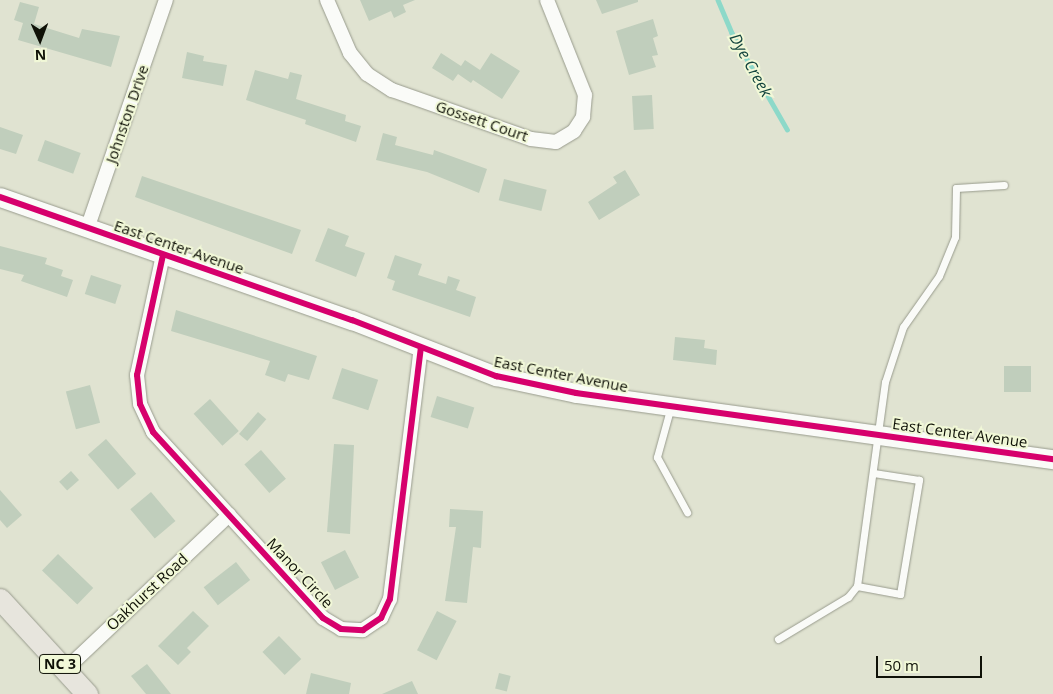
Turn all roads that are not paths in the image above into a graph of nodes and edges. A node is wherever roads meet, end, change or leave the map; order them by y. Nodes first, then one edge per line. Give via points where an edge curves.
1 (166, 0) edge
2 (327, 0) edge
3 (547, 0) edge
4 (1004, 185) dead end
5 (0, 198) edge
6 (87, 229) junction
7 (163, 255) junction
8 (420, 348) junction
9 (671, 406) junction
10 (879, 434) junction
11 (1053, 459) edge
12 (874, 472) junction
13 (688, 512) dead end
14 (229, 515) junction
15 (857, 586) junction
16 (0, 599) edge
17 (778, 639) dead end
18 (65, 670) junction
19 (87, 694) edge

1 - 6 street, Johnston Drive
2 - 3 street, Gossett Court via 350,53 367,74 392,90 531,139 556,142 574,131 583,117 585,95
4 - 10 lane via 956,188 955,237 938,276 902,327 885,382
5 - 6 street, East Center Avenue
6 - 7 street, East Center Avenue
7 - 8 street, East Center Avenue
7 - 14 street, Manor Circle via 137,375 140,404 153,432
8 - 9 street, East Center Avenue via 496,376 576,393
8 - 14 street, Manor Circle via 390,599 381,618 363,630 341,630 323,618
9 - 10 street, East Center Avenue
9 - 13 lane via 657,457
10 - 11 street, East Center Avenue
10 - 12 lane
12 - 15 lane
12 - 15 lane via 919,480 900,594
14 - 18 street, Oakhurst Road
15 - 17 lane via 848,597
16 - 18 main road, NC 3
18 - 19 main road, NC 3

